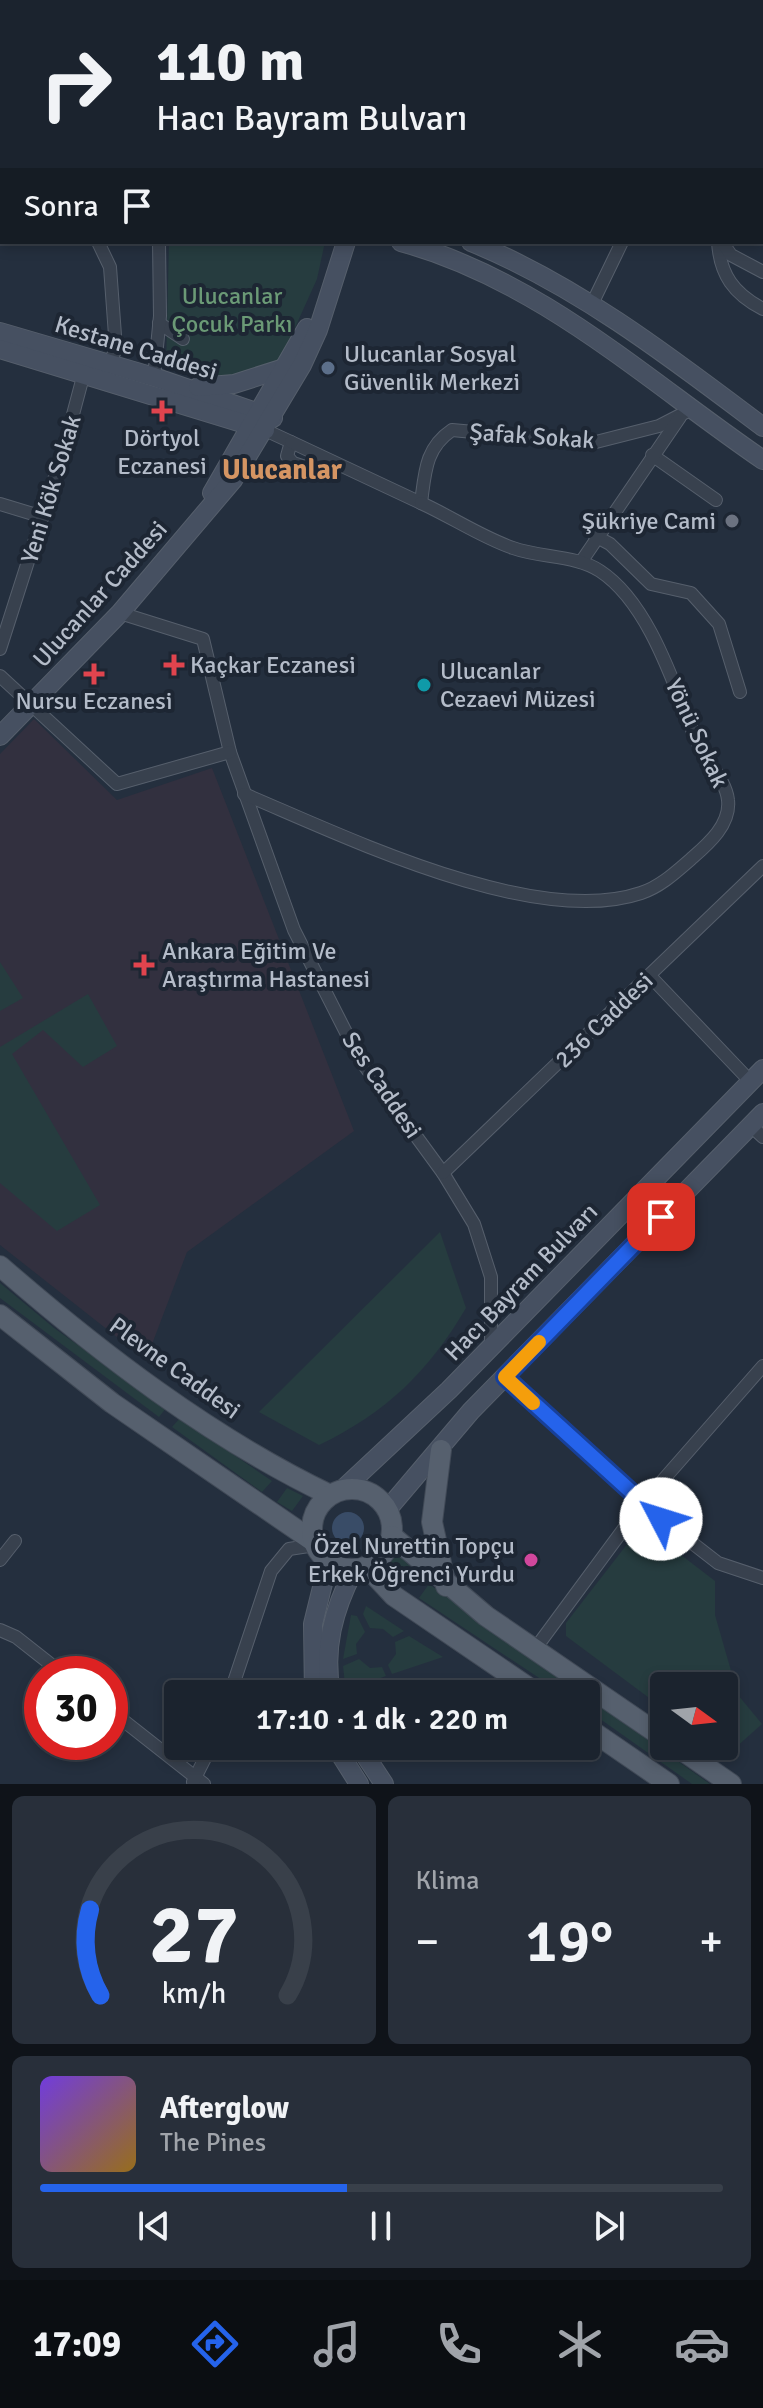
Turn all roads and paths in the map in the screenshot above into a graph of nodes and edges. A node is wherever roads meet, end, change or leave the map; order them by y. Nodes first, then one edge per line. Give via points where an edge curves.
1 (99, 244) edge
2 (159, 244) edge
3 (345, 244) edge
4 (407, 244) edge
5 (475, 244) edge
6 (621, 244) edge
7 (720, 244) edge
8 (722, 244) edge
9 (763, 272) edge
10 (329, 299) junction
11 (591, 306) junction
12 (763, 309) edge
13 (159, 323) junction
14 (0, 332) edge
15 (183, 339) dead end
16 (0, 349) edge
17 (109, 364) junction
18 (284, 368) junction
19 (84, 373) junction
20 (154, 377) junction
21 (184, 387) junction
22 (686, 412) junction
23 (262, 421) junction
24 (763, 427) edge
25 (652, 455) junction
26 (763, 460) edge
27 (716, 500) dead end
28 (421, 503) junction
29 (0, 504) edge
30 (43, 517) junction
31 (595, 536) junction
32 (581, 562) junction
33 (120, 613) junction
34 (0, 649) edge
35 (0, 676) edge
36 (740, 692) dead end
37 (31, 707) junction
38 (0, 736) edge
39 (230, 752) junction
40 (244, 794) junction
41 (762, 870) edge
42 (650, 976) junction
43 (757, 1075) edge
44 (759, 1126) edge
45 (443, 1173) junction
46 (0, 1266) edge
47 (0, 1315) edge
48 (491, 1347) junction
49 (763, 1366) edge
50 (505, 1377) junction
51 (441, 1450) junction
52 (336, 1493) junction
53 (642, 1504) junction
54 (387, 1510) junction
55 (392, 1536) junction
56 (15, 1541) dead end
57 (314, 1543) junction
58 (0, 1560) edge
59 (328, 1563) junction
60 (360, 1568) junction
61 (763, 1578) edge
62 (446, 1586) junction
63 (0, 1630) edge
64 (535, 1649) junction
65 (40, 1656) edge
66 (235, 1680) edge
67 (314, 1680) edge
68 (331, 1680) edge
69 (517, 1680) edge
70 (128, 1725) edge
71 (650, 1728) edge
72 (600, 1737) edge
73 (206, 1760) edge
74 (344, 1760) edge
75 (368, 1760) edge
76 (696, 1760) edge
77 (197, 1782) edge
78 (359, 1784) edge
79 (384, 1784) edge
80 (669, 1784) edge
81 (731, 1784) edge

1 - 17 street via 110,267 116,349
2 - 13 street
3 - 10 main road, Ulucanlar Caddesi
4 - 22 main road via 463,262 535,298 582,328
5 - 11 main road
6 - 11 street
7 - 12 street via 719,262 729,284
8 - 9 street
10 - 18 main road, Ulucanlar Caddesi
10 - 23 main road, Ulucanlar Caddesi via 307,353
11 - 24 main road
13 - 15 street
13 - 20 street
14 - 17 main road, Kestane Caddesi
16 - 19 main road, Kestane Caddesi
17 - 20 main road, Kestane Caddesi
18 - 21 main road via 234,384
18 - 23 main road, Ulucanlar Caddesi
19 - 23 main road, Kestane Caddesi
19 - 30 street, Yeni Kök Sokak
20 - 21 main road, Kestane Caddesi
21 - 23 main road, Kestane Caddesi
22 - 25 street
22 - 26 main road
22 - 28 street, Şafak Sokak via 623,438 592,443 452,430 438,439 429,455
23 - 28 street via 291,442
23 - 33 main road, Ulucanlar Caddesi via 233,480
25 - 27 street
25 - 31 street
28 - 32 street, Yönü Sokak via 510,547
29 - 30 street
30 - 34 street, Yeni Kök Sokak
31 - 32 street
31 - 36 street via 651,584 691,593 719,624
32 - 40 street, Yönü Sokak via 613,581 653,637 728,800 725,819 711,842 654,888 621,898 591,899 493,888 420,868
33 - 37 main road, Ulucanlar Caddesi
33 - 39 street, Ses Caddesi via 203,639
35 - 37 street
37 - 38 main road, Ulucanlar Caddesi
37 - 39 street via 117,784
39 - 40 street, Ses Caddesi
40 - 45 street, Ses Caddesi via 294,930 359,1058
41 - 42 street, 236 Caddesi
42 - 43 street
42 - 45 street, 236 Caddesi
43 - 48 main road, Hacı Bayram Bulvarı
44 - 50 main road
45 - 48 street, Ses Caddesi via 474,1224 491,1277
46 - 52 main road, Plevne Caddesi via 93,1341 262,1461
47 - 57 main road via 124,1411
48 - 52 main road, Hacı Bayram Bulvarı
49 - 53 street
50 - 51 main road
50 - 53 street
51 - 54 main road
51 - 62 main road via 432,1522
52 - 54 main road, Plevne Caddesi via 368,1492
52 - 57 main road via 314,1516
53 - 61 street via 718,1563
53 - 64 street
54 - 55 main road
55 - 60 main road via 379,1560
55 - 62 main road
56 - 58 street
57 - 59 main road
57 - 66 street via 289,1549 271,1571
59 - 60 main road
59 - 67 main road via 313,1624
60 - 68 main road via 335,1612
60 - 69 main road
62 - 64 main road
63 - 65 street
64 - 71 main road
70 - 77 street
72 - 80 main road
73 - 77 street
74 - 78 main road
75 - 79 main road
76 - 81 main road

